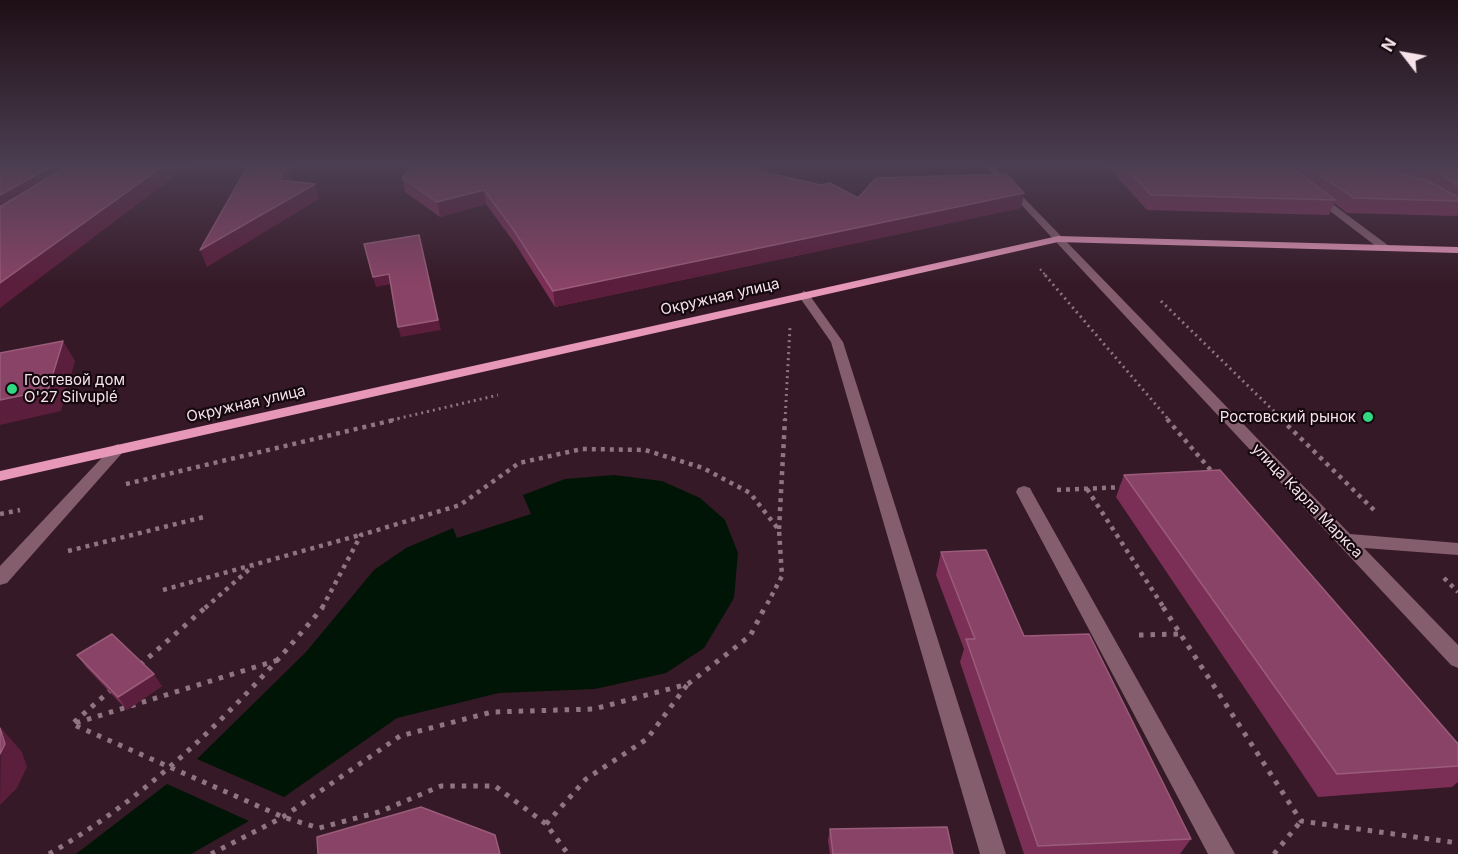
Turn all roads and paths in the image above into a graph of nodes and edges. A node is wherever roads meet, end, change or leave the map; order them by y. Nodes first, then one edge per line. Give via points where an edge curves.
1 (1028, 207) edge
2 (1330, 207) edge
3 (1058, 239) junction
4 (1385, 248) junction
5 (1458, 250) edge
6 (1077, 260) junction
7 (1154, 294) dead end
8 (804, 295) junction
9 (820, 318) junction
10 (790, 326) junction
11 (778, 328) dead end
12 (501, 395) dead end
13 (118, 449) junction
14 (0, 476) edge
15 (1221, 482) edge
16 (1133, 486) edge
17 (1087, 489) junction
18 (1024, 492) joint
19 (73, 497) junction
20 (21, 509) dead end
21 (0, 514) edge
22 (204, 517) dead end
23 (779, 530) junction
24 (361, 535) junction
25 (1345, 540) junction
26 (1411, 546) junction
27 (1458, 549) edge
28 (253, 566) junction
29 (6, 572) edge
30 (163, 590) dead end
31 (1458, 592) edge
32 (1180, 634) junction
33 (1103, 637) junction
34 (280, 659) junction
35 (1458, 659) edge
36 (133, 672) edge
37 (688, 684) junction
38 (115, 687) edge
39 (72, 724) junction
40 (171, 768) junction
41 (283, 817) junction
42 (1301, 821) junction
43 (546, 824) junction
44 (1458, 843) edge
45 (49, 854) edge
46 (212, 854) edge
47 (568, 854) edge
48 (993, 854) edge
49 (1222, 854) edge
50 (1274, 854) edge

1 - 3 street, улица Карла Маркса
2 - 4 street
3 - 4 main road, Окружная улица
3 - 6 street, улица Карла Маркса
3 - 8 main road, Окружная улица
4 - 5 main road, Окружная улица
6 - 15 path via 1036,265
6 - 25 street, улица Карла Маркса
7 - 26 path
8 - 9 street
8 - 13 main road, Окружная улица
9 - 10 path
9 - 48 street via 837,342
10 - 11 path
10 - 23 path
12 - 19 path
13 - 14 main road, Окружная улица
13 - 19 street
16 - 17 path
17 - 18 path
17 - 32 path
18 - 33 street
19 - 29 street
20 - 21 path
22 - 29 path
23 - 24 path via 750,493 703,468 645,450 582,449 519,464 460,505
23 - 37 path via 782,576 750,636
24 - 28 path
24 - 34 path via 324,606
25 - 26 street
25 - 35 street, улица Карла Маркса
26 - 27 street
26 - 31 path
28 - 30 path
28 - 36 path
32 - 33 path
32 - 42 path
33 - 49 street
34 - 39 path
34 - 40 path
37 - 41 path via 594,709 492,712 400,736
37 - 43 path via 647,739 586,779
38 - 39 path
39 - 40 path
40 - 41 path
40 - 45 path
41 - 43 path via 319,828 379,812 441,786 495,786
41 - 46 path
42 - 44 path
42 - 50 path
43 - 47 path

